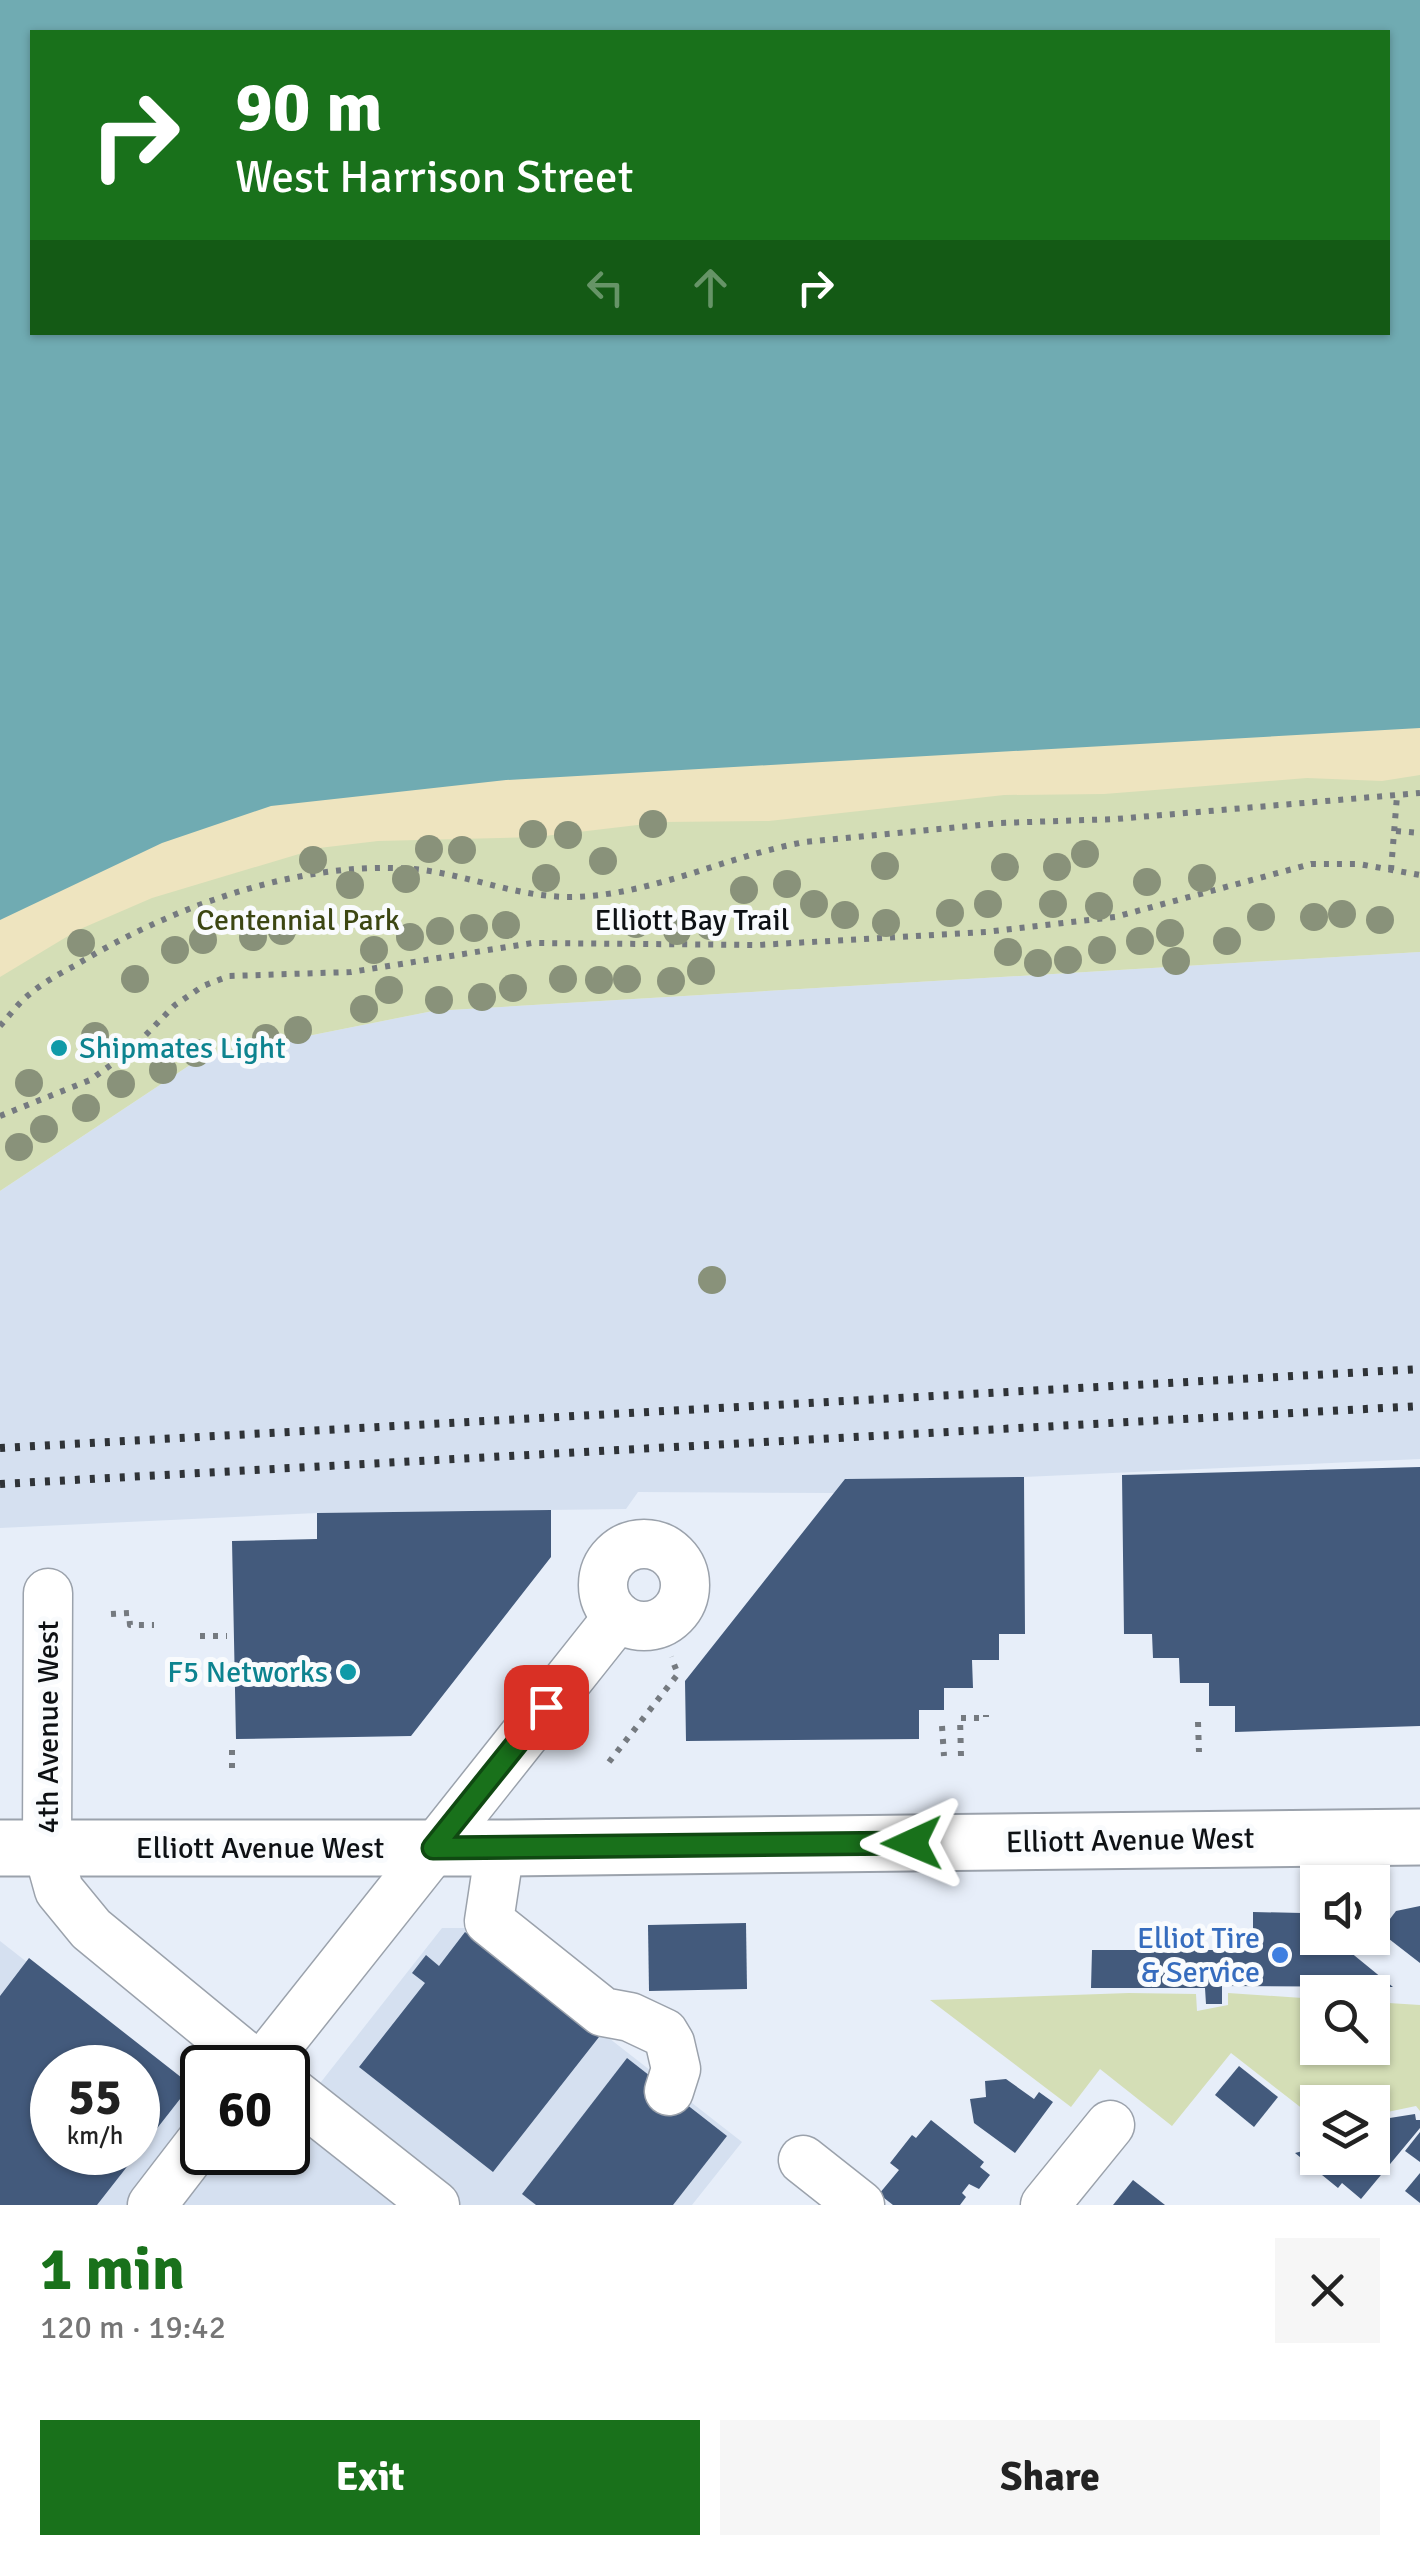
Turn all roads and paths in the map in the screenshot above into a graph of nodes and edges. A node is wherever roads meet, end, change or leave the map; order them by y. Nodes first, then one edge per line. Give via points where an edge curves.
1 (1420, 794) edge
2 (1398, 796) junction
3 (1396, 831) junction
4 (1420, 833) edge
5 (1392, 870) junction
6 (1420, 875) edge
7 (0, 1026) edge
8 (0, 1116) edge
9 (48, 1594) dead end
10 (111, 1614) dead end
11 (618, 1617) dead end
12 (154, 1625) dead end
13 (200, 1636) dead end
14 (228, 1636) dead end
15 (671, 1657) dead end
16 (986, 1714) dead end
17 (1198, 1722) dead end
18 (942, 1726) dead end
19 (232, 1743) dead end
20 (1199, 1752) dead end
21 (944, 1756) dead end
22 (961, 1756) dead end
23 (610, 1762) dead end
24 (232, 1768) dead end
25 (1420, 1837) edge
26 (24, 1847) edge
27 (433, 1848) junction
28 (500, 1848) junction
29 (232, 2045) edge
30 (278, 2045) edge
31 (670, 2091) dead end
32 (310, 2106) edge
33 (1110, 2125) dead end
34 (804, 2160) dead end
35 (180, 2169) edge
36 (152, 2205) edge
37 (435, 2205) edge
38 (860, 2205) edge
39 (1045, 2205) edge

1 - 2 path
2 - 3 path
2 - 7 path via 805,842 595,895 526,894 411,869 282,881 192,907 110,944 31,992
3 - 4 path
3 - 5 path
5 - 6 path, Elliott Bay Trail
5 - 8 path, Elliott Bay Trail via 1311,864 1116,917 986,932 758,945 532,942 350,972 229,976 175,1005 90,1080
9 - 26 street, 4th Avenue West
10 - 12 path via 130,1614 130,1625
11 - 27 street
13 - 14 path
15 - 23 path via 678,1674
16 - 22 path via 960,1718
17 - 20 path
18 - 21 path
19 - 24 path
25 - 28 main road, Elliott Avenue West
26 - 27 main road, Elliott Avenue West
26 - 29 street, 4th Avenue West via 91,1929
27 - 28 main road, Elliott Avenue West
27 - 30 street
28 - 31 street via 489,1920 603,2012 664,2033 676,2069
32 - 37 street
33 - 39 street
34 - 38 street
35 - 36 street

